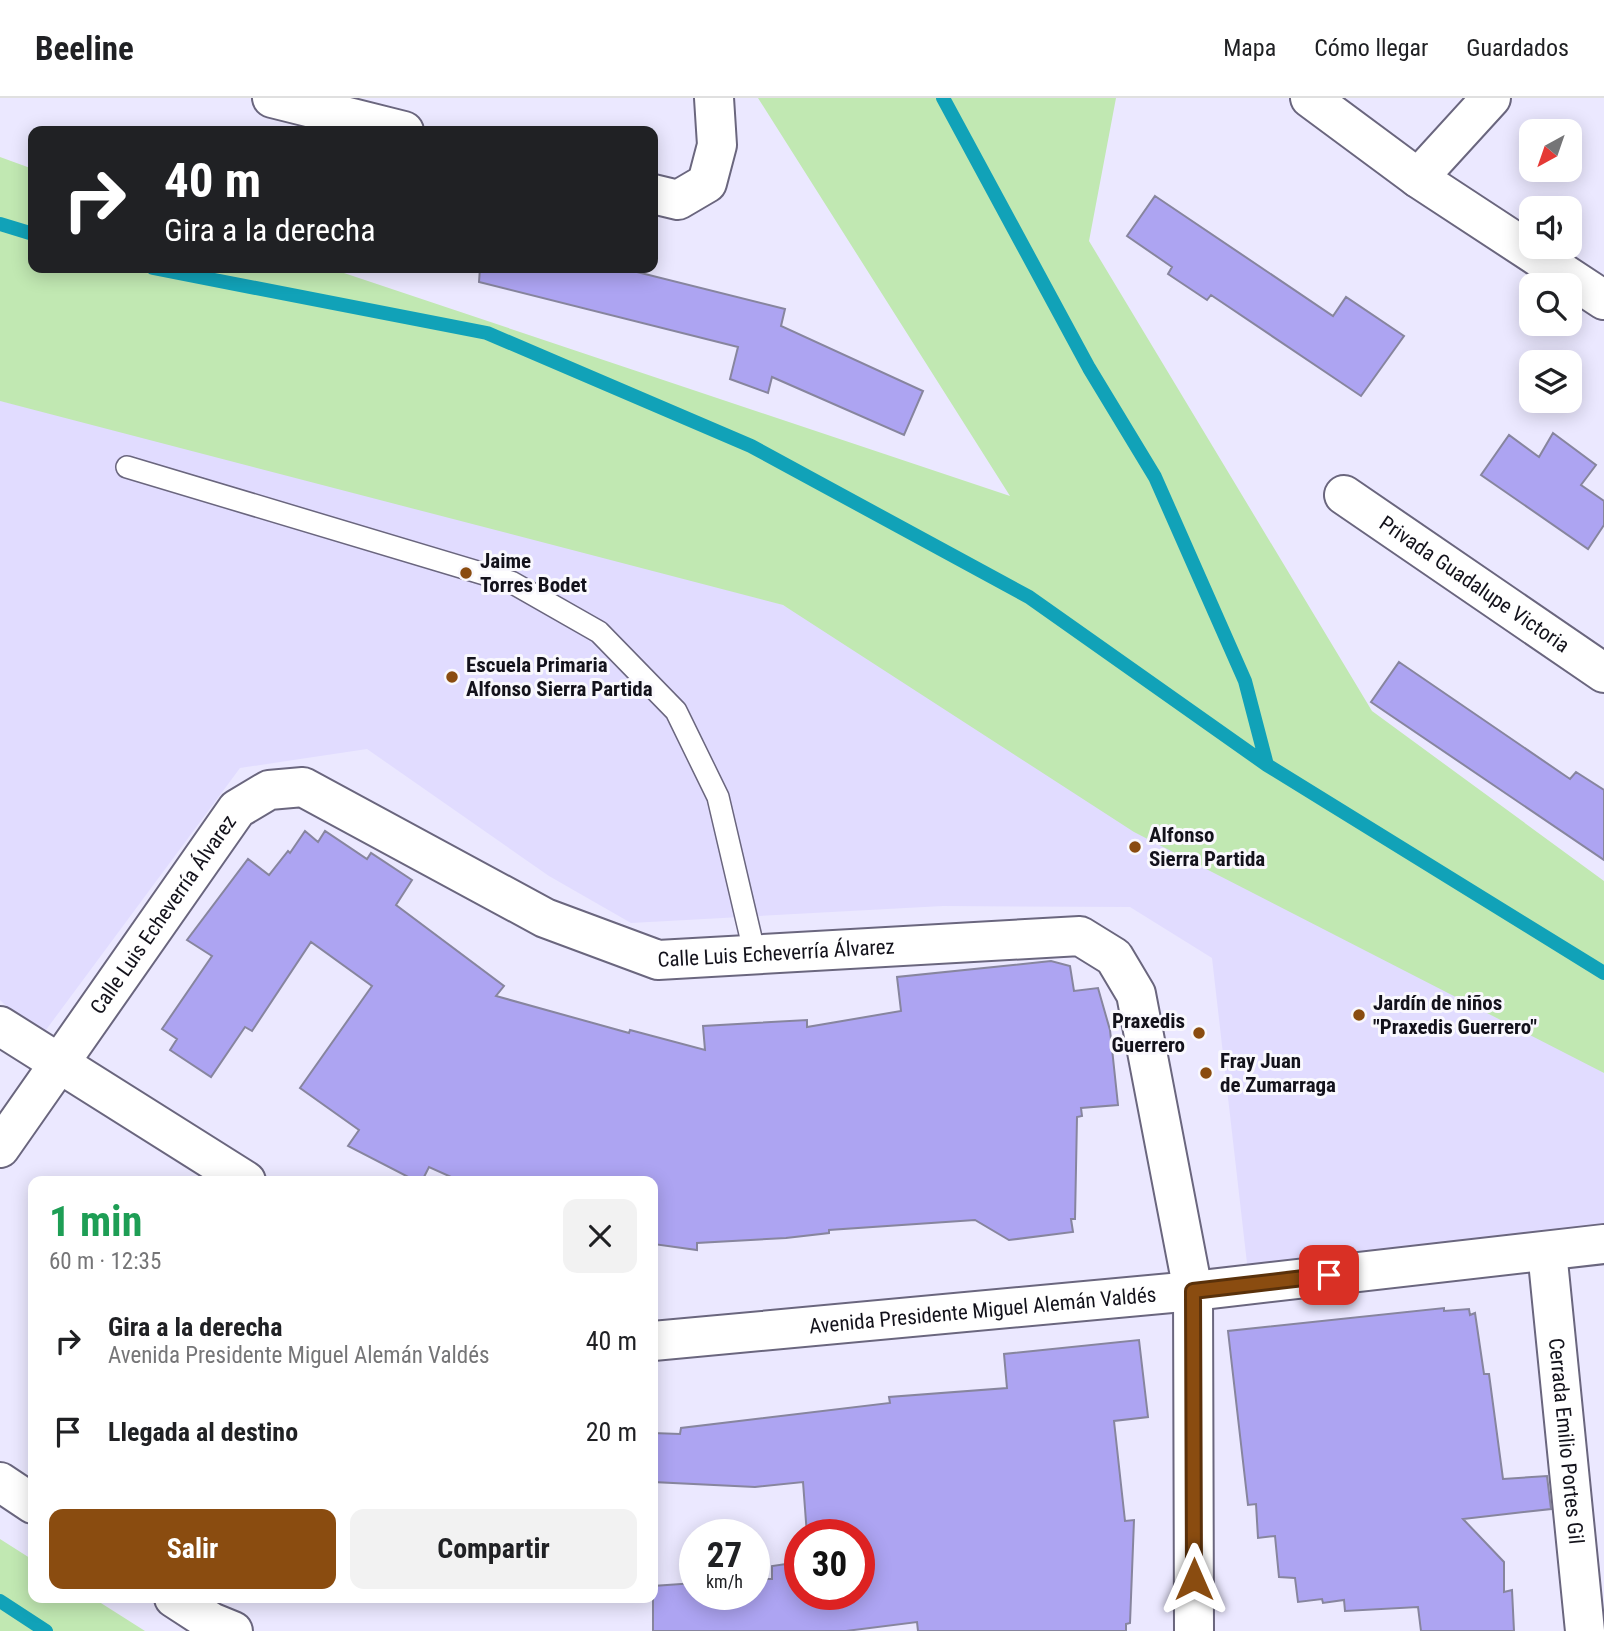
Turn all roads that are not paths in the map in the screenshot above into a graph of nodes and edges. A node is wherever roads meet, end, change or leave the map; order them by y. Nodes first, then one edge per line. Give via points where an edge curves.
1 (272, 98) edge
2 (714, 98) edge
3 (1310, 98) edge
4 (1491, 98) edge
5 (384, 126) edge
6 (1419, 178) junction
7 (658, 195) edge
8 (1604, 300) edge
9 (127, 467) dead end
10 (1343, 495) dead end
11 (1604, 673) edge
12 (755, 955) junction
13 (0, 1026) edge
14 (58, 1064) junction
15 (0, 1148) edge
16 (238, 1176) edge
17 (1604, 1244) edge
18 (1547, 1251) junction
19 (1193, 1291) junction
20 (658, 1341) edge
21 (0, 1482) edge
22 (28, 1501) edge
23 (182, 1603) edge
24 (233, 1631) edge
25 (1194, 1631) edge
26 (1585, 1631) edge

1 - 5 street
2 - 7 street via 718,145 707,183 678,200
3 - 6 street
4 - 6 street
6 - 8 street
9 - 12 lane via 511,582 599,632 676,711 718,797
10 - 11 street, Privada Guadalupe Victoria
12 - 14 street, Calle Luis Echeverría Álvarez via 658,960 545,918 303,787 269,790 237,809
12 - 19 street, Calle Luis Echeverría Álvarez via 1080,936 1114,957 1136,994
13 - 14 street
14 - 15 street, Calle Luis Echeverría Álvarez
14 - 16 street
17 - 18 street, Avenida Presidente Miguel Alemán Valdés
18 - 19 street, Avenida Presidente Miguel Alemán Valdés
18 - 26 street, Cerrada Emilio Portes Gil
19 - 20 street, Avenida Presidente Miguel Alemán Valdés
19 - 25 street, Calle Luis Echeverría Álvarez
21 - 22 street
23 - 24 street

